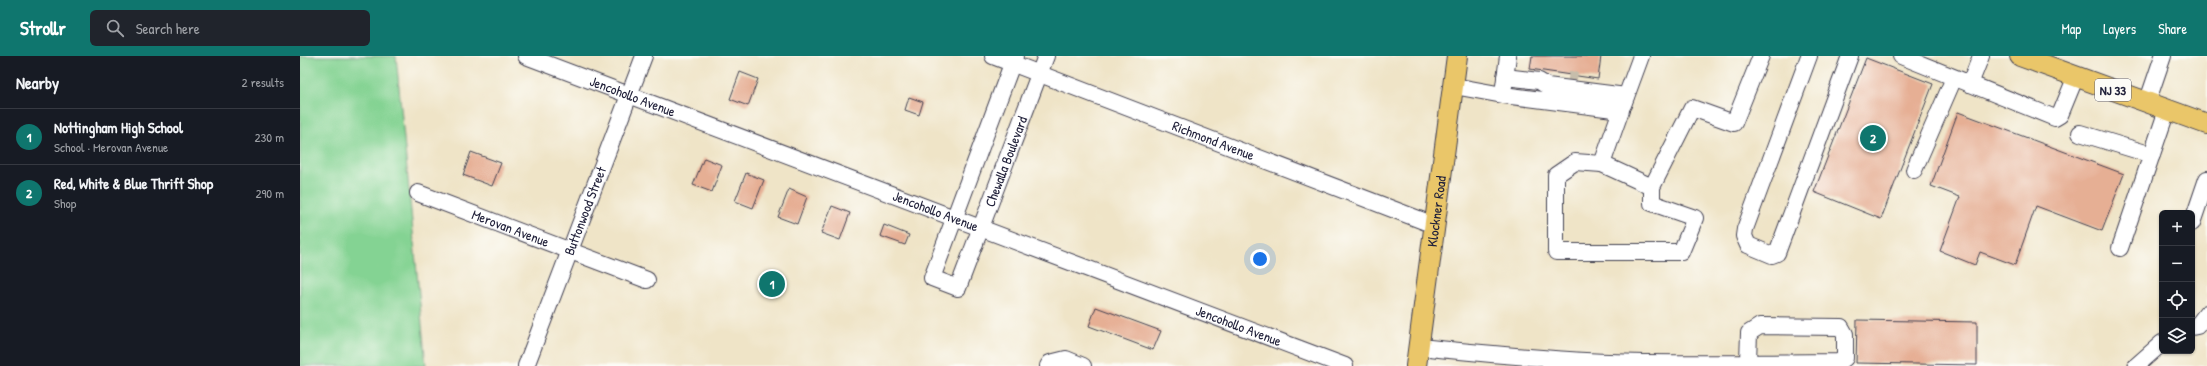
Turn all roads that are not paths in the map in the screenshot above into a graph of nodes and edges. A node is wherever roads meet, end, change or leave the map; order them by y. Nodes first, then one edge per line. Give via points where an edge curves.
1 (526, 56) edge
2 (644, 56) edge
3 (993, 56) edge
4 (1046, 56) edge
5 (1456, 56) edge
6 (1508, 56) edge
7 (1641, 56) edge
8 (1761, 56) edge
9 (1809, 56) edge
10 (1850, 56) edge
11 (1900, 56) edge
12 (1981, 56) edge
13 (2020, 56) edge
14 (2163, 56) edge
15 (1014, 60) edge
16 (1931, 62) edge
17 (1040, 73) junction
18 (2076, 76) junction
19 (1505, 77) junction
20 (1954, 78) junction
21 (1539, 81) junction
22 (1970, 84) junction
23 (1454, 86) junction
24 (629, 95) junction
25 (1503, 95) junction
26 (1625, 98) junction
27 (2147, 102) junction
28 (2167, 110) junction
29 (2207, 124) edge
30 (2080, 132) dead end
31 (2152, 155) junction
32 (1602, 164) junction
33 (1914, 170) dead end
34 (2207, 179) edge
35 (1652, 187) junction
36 (418, 194) dead end
37 (2195, 213) edge
38 (954, 218) junction
39 (1434, 225) junction
40 (981, 228) junction
41 (2120, 248) dead end
42 (570, 251) junction
43 (647, 280) dead end
44 (2207, 313) edge
45 (2195, 326) edge
46 (2159, 346) edge
47 (1417, 357) edge
48 (2139, 363) edge
49 (1695, 364) edge
50 (1748, 364) edge
51 (526, 366) edge
52 (1048, 366) edge
53 (1083, 366) edge
54 (1345, 366) edge

1 - 24 street, Jencohollo Avenue
2 - 24 street, Buttonwood Street
3 - 15 street, Richmond Avenue
4 - 17 street, Chewalla Boulevard
5 - 23 main road, Klockner Road
6 - 19 street
7 - 26 street
8 - 35 street via 1734,123 1692,108
9 - 10 street via 1745,229 1744,236 1748,245 1772,254 1777,253
11 - 16 street
12 - 22 street
13 - 18 main road, NJ 33
14 - 27 street
15 - 17 street, Richmond Avenue
15 - 38 street, Chewalla Boulevard
16 - 20 street
17 - 39 street, Richmond Avenue
17 - 40 street, Chewalla Boulevard
18 - 22 street via 2060,116 2055,118
18 - 27 main road, NJ 33
19 - 21 street
19 - 25 street
20 - 22 street
20 - 33 street
21 - 26 street via 1547,86
21 - 26 street via 1547,76 1572,79
23 - 25 street
23 - 39 main road, Klockner Road
24 - 38 street, Jencohollo Avenue
24 - 42 street, Buttonwood Street
25 - 26 street
26 - 32 street
27 - 28 main road, NJ 33
28 - 29 main road, NJ 33
28 - 31 street
30 - 31 street
31 - 41 street
32 - 35 street
32 - 35 street via 1575,162 1556,175 1556,252 1681,252 1695,218 1652,203
34 - 37 street
36 - 42 street, Merovan Avenue
38 - 40 street, Jencohollo Avenue
38 - 40 street, Chewalla Boulevard via 932,278 958,288
39 - 47 main road, Klockner Road
40 - 54 street, Jencohollo Avenue
42 - 43 street, Merovan Avenue
42 - 51 street, Buttonwood Street
44 - 45 street
46 - 48 street
47 - 49 street
49 - 50 street
50 - 50 street via 1839,362 1845,358 1845,334 1840,327 1760,326 1749,333
52 - 53 street via 1050,363 1066,359

